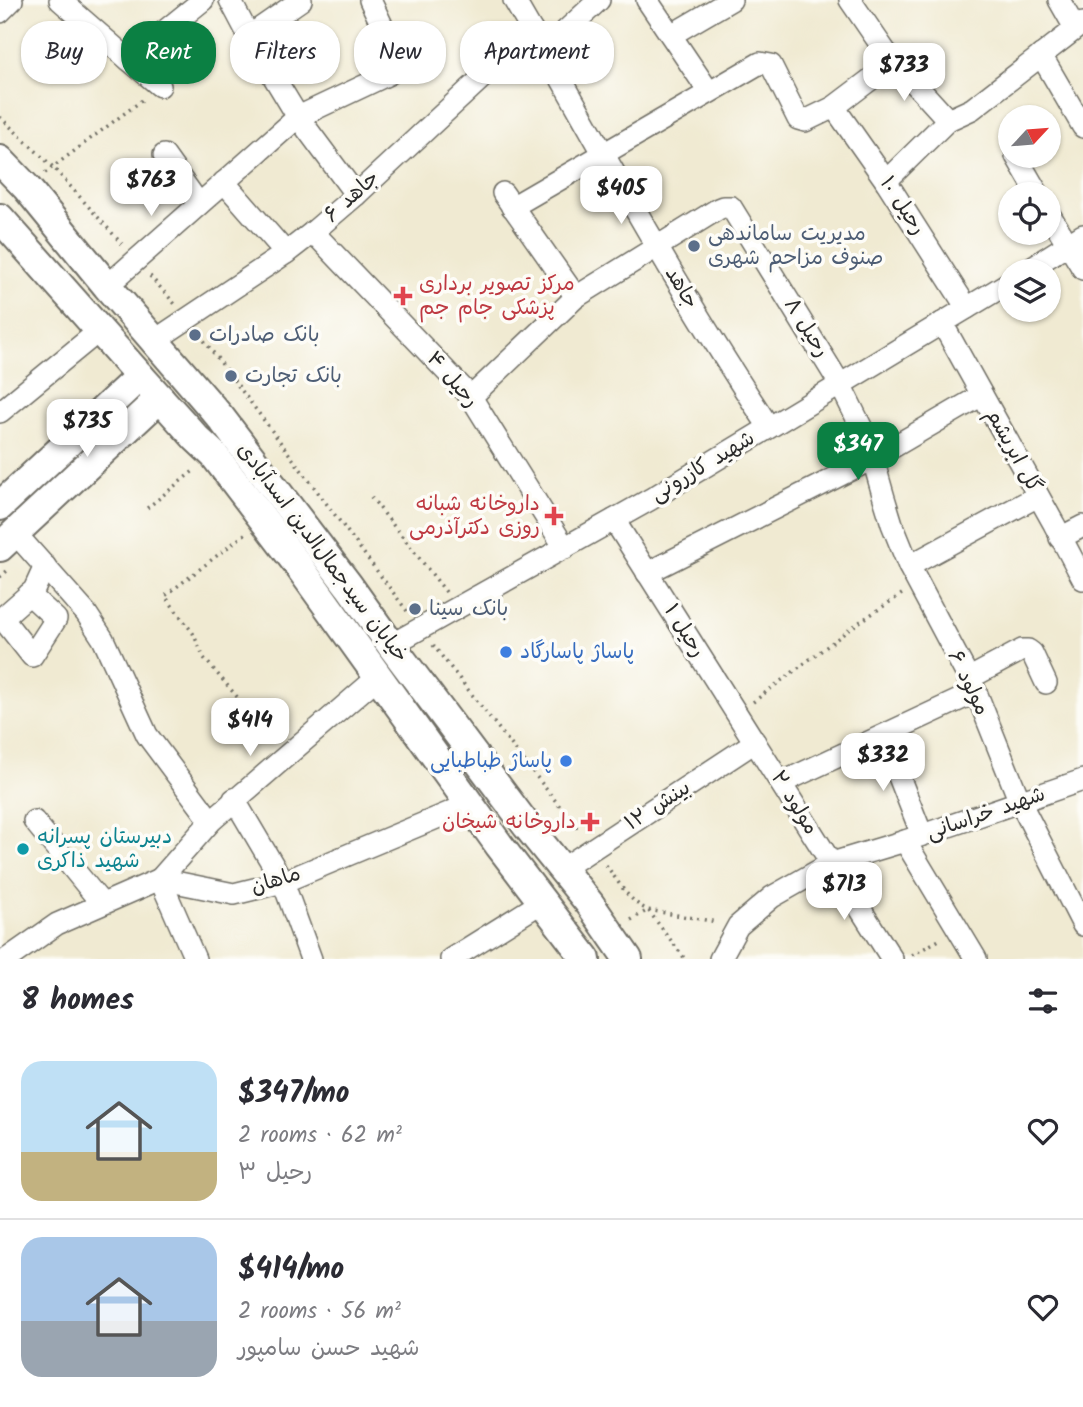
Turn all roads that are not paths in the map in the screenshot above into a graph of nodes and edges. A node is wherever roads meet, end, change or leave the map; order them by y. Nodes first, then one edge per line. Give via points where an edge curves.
1 (12, 0) edge
2 (60, 0) edge
3 (203, 0) edge
4 (230, 0) edge
5 (301, 0) edge
6 (370, 0) edge
7 (514, 0) edge
8 (599, 0) edge
9 (647, 0) edge
10 (731, 0) edge
11 (1059, 0) edge
12 (859, 3) edge
13 (0, 12) edge
14 (177, 21) edge
15 (241, 21) edge
16 (271, 21) edge
17 (526, 21) edge
18 (576, 21) edge
19 (1079, 26) edge
20 (671, 36) junction
21 (121, 53) edge
22 (1041, 55) junction
23 (895, 61) junction
24 (158, 84) edge
25 (278, 84) edge
26 (476, 84) edge
27 (564, 84) edge
28 (160, 86) road end
29 (709, 92) junction
30 (834, 107) junction
31 (298, 117) junction
32 (948, 120) junction
33 (1083, 127) edge
34 (163, 155) dead end
35 (604, 155) junction
36 (0, 160) edge
37 (886, 181) junction
38 (224, 182) junction
39 (356, 195) junction
40 (199, 204) junction
41 (0, 218) edge
42 (1061, 225) edge
43 (313, 232) junction
44 (1075, 240) edge
45 (657, 247) junction
46 (286, 253) junction
47 (1045, 259) edge
48 (1083, 269) edge
49 (107, 286) junction
50 (998, 289) edge
51 (576, 297) junction
52 (967, 308) junction
53 (942, 323) junction
54 (100, 331) junction
55 (154, 341) junction
56 (140, 376) junction
57 (840, 383) junction
58 (982, 395) junction
59 (471, 397) junction
60 (160, 398) junction
61 (0, 412) edge
62 (769, 427) junction
63 (876, 457) junction
64 (1038, 496) junction
65 (0, 506) edge
66 (614, 520) junction
67 (1083, 526) edge
68 (1060, 538) junction
69 (8, 540) edge
70 (565, 548) junction
71 (45, 566) junction
72 (647, 573) junction
73 (914, 575) junction
74 (1083, 579) edge
75 (29, 594) dead end
76 (391, 645) junction
77 (378, 677) junction
78 (1046, 683) dead end
79 (972, 686) junction
80 (883, 736) junction
81 (755, 742) junction
82 (1083, 780) edge
83 (781, 783) junction
84 (234, 799) junction
85 (1020, 802) junction
86 (470, 804) junction
87 (34, 821) dead end
88 (211, 821) junction
89 (914, 838) junction
90 (832, 863) junction
91 (562, 869) junction
92 (160, 879) junction
93 (283, 882) junction
94 (542, 902) junction
95 (102, 904) junction
96 (1083, 925) edge
97 (7, 959) edge
98 (195, 959) edge
99 (311, 959) edge
100 (450, 959) edge
101 (586, 959) edge
102 (628, 959) edge
103 (720, 959) edge
104 (892, 959) edge
105 (976, 959) edge

1 - 13 street
2 - 21 street
3 - 14 street
4 - 15 street
5 - 16 street
6 - 31 street via 398,59 397,68
7 - 17 street, جاهد
8 - 18 street
9 - 20 street
10 - 20 street
11 - 19 street
12 - 23 street
19 - 22 street
20 - 29 street
22 - 32 street via 972,109
22 - 33 street
23 - 30 street
23 - 32 street
24 - 28 street
25 - 31 street
26 - 39 street, جاهد ۶
27 - 35 street, جاهد
29 - 30 street via 760,63 771,65 798,119 805,121
29 - 35 street
30 - 37 street, رحیل ۱۰
31 - 38 street
31 - 39 street
32 - 37 street
34 - 40 street
35 - 45 street, جاهد
35 - 51 street via 508,200
36 - 49 main road, خیابان سیدجمال‌الدین اسدآبادی
37 - 52 street, رحیل ۱۰
38 - 40 street
38 - 46 street
39 - 43 street, جاهد ۶
40 - 49 street
41 - 54 main road, خیابان سیدجمال‌الدین اسدآبادی
42 - 44 street
43 - 46 street, جاهد ۶
43 - 59 street, رحیل ۴
44 - 47 street
44 - 48 street
45 - 51 street
45 - 57 street, رحیل ۸ via 723,207 732,207
45 - 62 street, جاهد
46 - 55 street, جاهد ۶
49 - 55 main road, خیابان سیدجمال‌الدین اسدآبادی
50 - 52 street, شهید کازرونی
51 - 59 street
52 - 53 street, شهید کازرونی
53 - 57 street, شهید کازرونی
53 - 58 street, گل ابریشم
54 - 56 main road, خیابان سیدجمال‌الدین اسدآبادی
54 - 61 street
55 - 76 main road, خیابان سیدجمال‌الدین اسدآبادی via 221,418
56 - 60 main road, خیابان سیدجمال‌الدین اسدآبادی
56 - 65 main road
57 - 62 street, شهید کازرونی
57 - 63 street, مولود ۶
58 - 63 street
58 - 64 street, گل ابریشم
59 - 70 street, رحیل ۴
60 - 69 main road
60 - 77 main road, خیابان سیدجمال‌الدین اسدآبادی via 214,455
62 - 66 street, شهید کازرونی
63 - 72 street
63 - 73 street, مولود ۶ via 892,524
64 - 68 street, گل ابریشم
64 - 73 street
66 - 70 street, شهید کازرونی
66 - 72 street, رحیل ۱
67 - 68 street
68 - 74 street, گل ابریشم
69 - 71 street
70 - 76 street, شهید کازرونی
71 - 75 street
71 - 88 street via 103,639 147,734
72 - 81 street, رحیل ۱
73 - 79 street, مولود ۶
76 - 91 main road, خیابان سیدجمال‌الدین اسدآبادی
77 - 84 street
77 - 86 main road, خیابان سیدجمال‌الدین اسدآبادی
78 - 79 street via 1032,653 1022,650
79 - 80 street
79 - 85 street, مولود ۶
80 - 83 street
80 - 89 street
81 - 83 street, مولود ۲
81 - 91 street, بینش ۱۲
82 - 85 street, شهید خراسانی
83 - 90 street, مولود ۲
84 - 88 street
84 - 93 street
85 - 89 street, شهید خراسانی
85 - 96 street, مولود ۶
86 - 93 street, ماهان
86 - 94 main road, خیابان سیدجمال‌الدین اسدآبادی
87 - 95 street
88 - 92 street
89 - 90 street, شهید خراسانی
89 - 105 street
90 - 103 street, شهید خراسانی via 772,897 738,926
90 - 104 street, مولود ۲
91 - 102 main road, خیابان سیدجمال‌الدین اسدآبادی
92 - 93 street, ماهان via 234,894
92 - 95 street
92 - 98 street
93 - 99 street
94 - 100 street
94 - 101 main road, خیابان سیدجمال‌الدین اسدآبادی
95 - 97 street via 57,924

